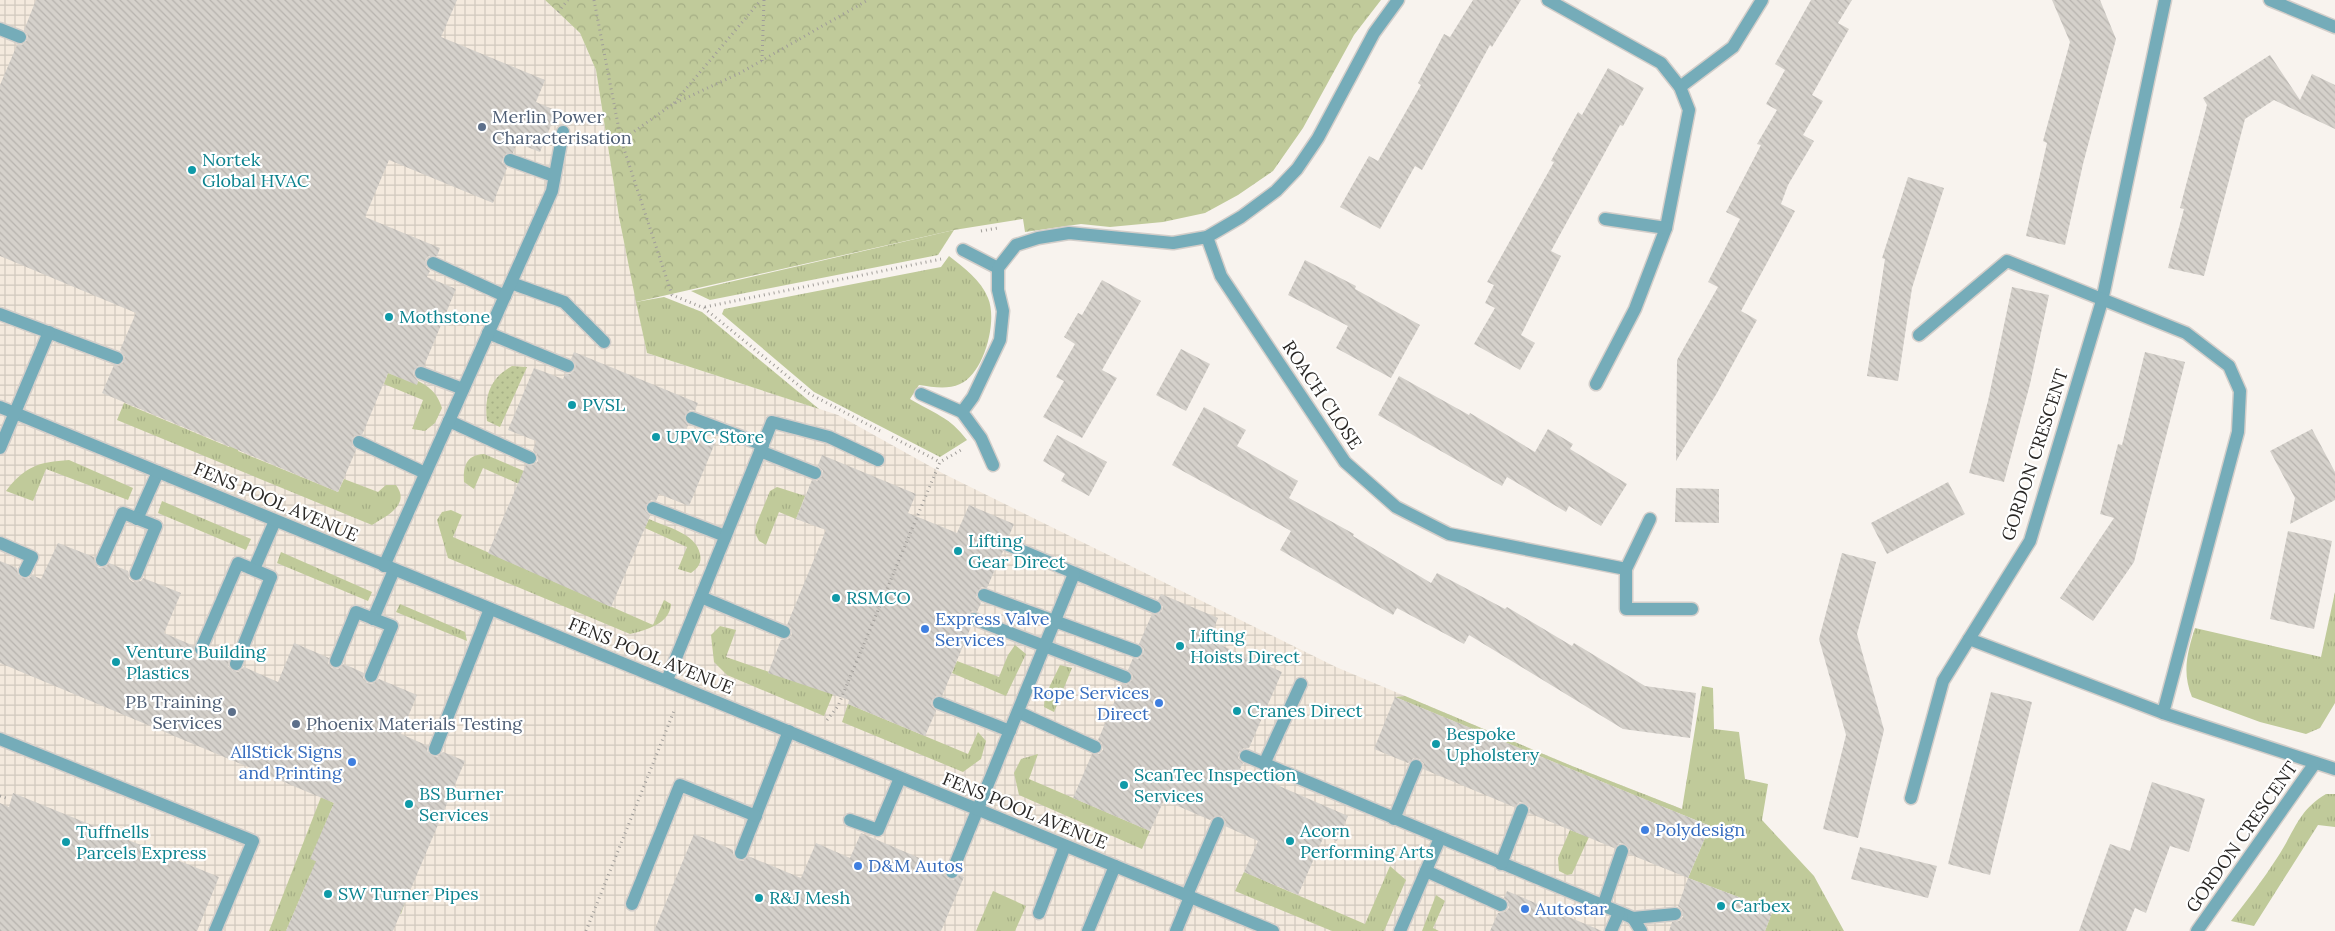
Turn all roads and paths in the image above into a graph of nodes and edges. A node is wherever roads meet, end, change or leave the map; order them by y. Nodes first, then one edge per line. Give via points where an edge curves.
1 (568, 0) edge
2 (594, 0) edge
3 (762, 0) edge
4 (868, 0) edge
5 (1398, 0) edge
6 (1548, 0) edge
7 (1762, 0) edge
8 (2166, 0) edge
9 (2270, 0) edge
10 (558, 12) dead end
11 (2335, 27) edge
12 (0, 29) edge
13 (20, 37) dead end
14 (762, 61) junction
15 (1680, 87) junction
16 (674, 104) junction
17 (563, 132) dead end
18 (622, 140) junction
19 (510, 160) dead end
20 (554, 176) junction
21 (1605, 219) dead end
22 (1666, 228) junction
23 (976, 232) dead end
24 (1207, 237) junction
25 (1024, 242) junction
26 (963, 250) dead end
27 (944, 253) dead end
28 (433, 263) dead end
29 (998, 268) junction
30 (511, 283) junction
31 (505, 296) junction
32 (2102, 301) junction
33 (704, 308) junction
34 (0, 314) edge
35 (49, 332) junction
36 (488, 333) junction
37 (1919, 335) dead end
38 (604, 342) dead end
39 (117, 358) dead end
40 (568, 366) dead end
41 (421, 373) dead end
42 (1596, 384) dead end
43 (463, 389) junction
44 (921, 394) dead end
45 (0, 407) edge
46 (962, 412) junction
47 (16, 413) junction
48 (692, 418) dead end
49 (449, 421) junction
50 (359, 442) dead end
51 (0, 448) edge
52 (762, 448) junction
53 (530, 458) dead end
54 (878, 460) dead end
55 (992, 465) dead end
56 (158, 472) junction
57 (425, 473) junction
58 (815, 473) dead end
59 (653, 508) dead end
60 (137, 519) junction
61 (1650, 519) dead end
62 (275, 521) junction
63 (725, 536) junction
64 (0, 543) edge
65 (1006, 544) dead end
66 (102, 560) dead end
67 (389, 568) junction
68 (254, 569) junction
69 (1626, 569) junction
70 (25, 572) dead end
71 (136, 574) dead end
72 (1074, 574) junction
73 (984, 595) dead end
74 (701, 597) junction
75 (1155, 607) dead end
76 (490, 609) junction
77 (1692, 609) dead end
78 (373, 618) junction
79 (974, 619) dead end
80 (1055, 623) junction
81 (784, 632) dead end
82 (1969, 639) junction
83 (1044, 648) junction
84 (201, 649) dead end
85 (1136, 651) dead end
86 (336, 661) dead end
87 (236, 664) dead end
88 (371, 676) dead end
89 (1125, 677) dead end
90 (667, 680) junction
91 (1301, 684) dead end
92 (684, 688) junction
93 (939, 702) dead end
94 (1018, 712) junction
95 (2163, 712) junction
96 (789, 731) junction
97 (1010, 731) junction
98 (0, 739) edge
99 (812, 741) junction
100 (1095, 747) dead end
101 (435, 749) dead end
102 (1246, 756) dead end
103 (2315, 763) junction
104 (1264, 764) junction
105 (1416, 766) dead end
106 (2335, 769) edge
107 (900, 778) junction
108 (0, 796) edge
109 (6, 798) dead end
110 (1911, 798) dead end
111 (978, 810) junction
112 (1522, 810) dead end
113 (756, 816) junction
114 (1394, 819) junction
115 (850, 820) dead end
116 (1218, 823) dead end
117 (1440, 838) junction
118 (1065, 846) junction
119 (1622, 851) dead end
120 (741, 853) dead end
121 (1501, 864) junction
122 (1115, 866) junction
123 (1426, 871) junction
124 (952, 872) dead end
125 (1188, 896) junction
126 (632, 904) dead end
127 (1501, 905) dead end
128 (1603, 906) junction
129 (1039, 913) dead end
130 (1619, 913) junction
131 (1675, 914) dead end
132 (1633, 918) junction
133 (216, 931) edge
134 (586, 931) edge
135 (1088, 931) edge
136 (1176, 931) edge
137 (1273, 931) edge
138 (1400, 931) edge
139 (1611, 931) edge
140 (1640, 931) edge
141 (2197, 931) edge

1 - 10 path
2 - 18 path
3 - 14 path
3 - 16 path
4 - 14 path
5 - 24 street via 1374,33 1318,138 1297,169 1269,197
6 - 15 street via 1661,63
7 - 15 street via 1733,47
8 - 32 street, GORDON CRESCENT
9 - 11 street
12 - 13 street
14 - 16 path
15 - 22 street via 1689,110
16 - 18 path
17 - 20 street
18 - 33 path via 672,295
19 - 20 street
20 - 30 street via 552,191
21 - 22 street
22 - 42 street via 1635,309
23 - 25 path via 1018,225
24 - 25 street via 1173,243 1068,233
24 - 69 street, ROACH CLOSE via 1221,276 1345,462 1396,507 1449,534
25 - 29 street via 1016,245
26 - 29 street
27 - 33 path via 940,260
28 - 31 street
29 - 46 street via 998,290 1003,311 1000,340 973,397
30 - 31 street
30 - 38 street via 564,302
31 - 36 street
32 - 37 street via 2007,261
32 - 82 street, GORDON CRESCENT via 2030,540
32 - 95 street via 2186,333 2228,366 2240,391 2238,432
33 - 99 path via 808,393 940,462 838,706
34 - 35 street
35 - 39 street
35 - 47 street
36 - 40 street
36 - 43 street
41 - 43 street
43 - 49 street
44 - 46 street
45 - 47 street, FENS POOL AVENUE
46 - 55 street via 981,438
47 - 51 street
47 - 56 street, FENS POOL AVENUE
48 - 52 street
49 - 53 street
49 - 57 street
50 - 57 street
52 - 54 street via 772,422 829,437
52 - 58 street
52 - 63 street
56 - 60 street
56 - 62 street, FENS POOL AVENUE
57 - 67 street
59 - 63 street
60 - 66 street via 123,513
60 - 71 street via 156,526
61 - 69 street
62 - 67 street, FENS POOL AVENUE
62 - 68 street
63 - 74 street
64 - 70 street via 32,558
65 - 72 street
67 - 76 street, FENS POOL AVENUE
67 - 78 street
68 - 84 street via 238,563
68 - 87 street via 272,577
69 - 77 street via 1626,610
72 - 75 street
72 - 80 street
73 - 80 street
74 - 81 street
74 - 90 street
76 - 90 street, FENS POOL AVENUE
76 - 101 street
78 - 86 street via 356,612
78 - 88 street via 392,626
79 - 83 street
80 - 83 street
80 - 85 street
82 - 95 street, GORDON CRESCENT
82 - 110 street via 1943,681
83 - 89 street
83 - 94 street
90 - 92 street, FENS POOL AVENUE
91 - 104 street
92 - 96 street, FENS POOL AVENUE
92 - 134 path
93 - 97 street
94 - 97 street
94 - 100 street
95 - 103 street, GORDON CRESCENT
96 - 99 street, FENS POOL AVENUE
96 - 113 street
97 - 111 street
98 - 133 street via 253,841
99 - 107 street, FENS POOL AVENUE
102 - 104 street
103 - 106 street, GORDON CRESCENT
103 - 141 street, GORDON CRESCENT
104 - 114 street
105 - 114 street
107 - 111 street, FENS POOL AVENUE
107 - 115 street via 876,835
108 - 109 path
111 - 118 street, FENS POOL AVENUE
111 - 124 street
112 - 121 street
113 - 120 street
113 - 126 street via 680,785
114 - 117 street
116 - 125 street
117 - 121 street
117 - 123 street
118 - 122 street, FENS POOL AVENUE
118 - 129 street
119 - 128 street
121 - 128 street
122 - 125 street, FENS POOL AVENUE
122 - 135 street
123 - 127 street
123 - 138 street
125 - 136 street
125 - 137 street, FENS POOL AVENUE
128 - 130 street
130 - 132 street
130 - 139 street
131 - 132 street
132 - 140 street

